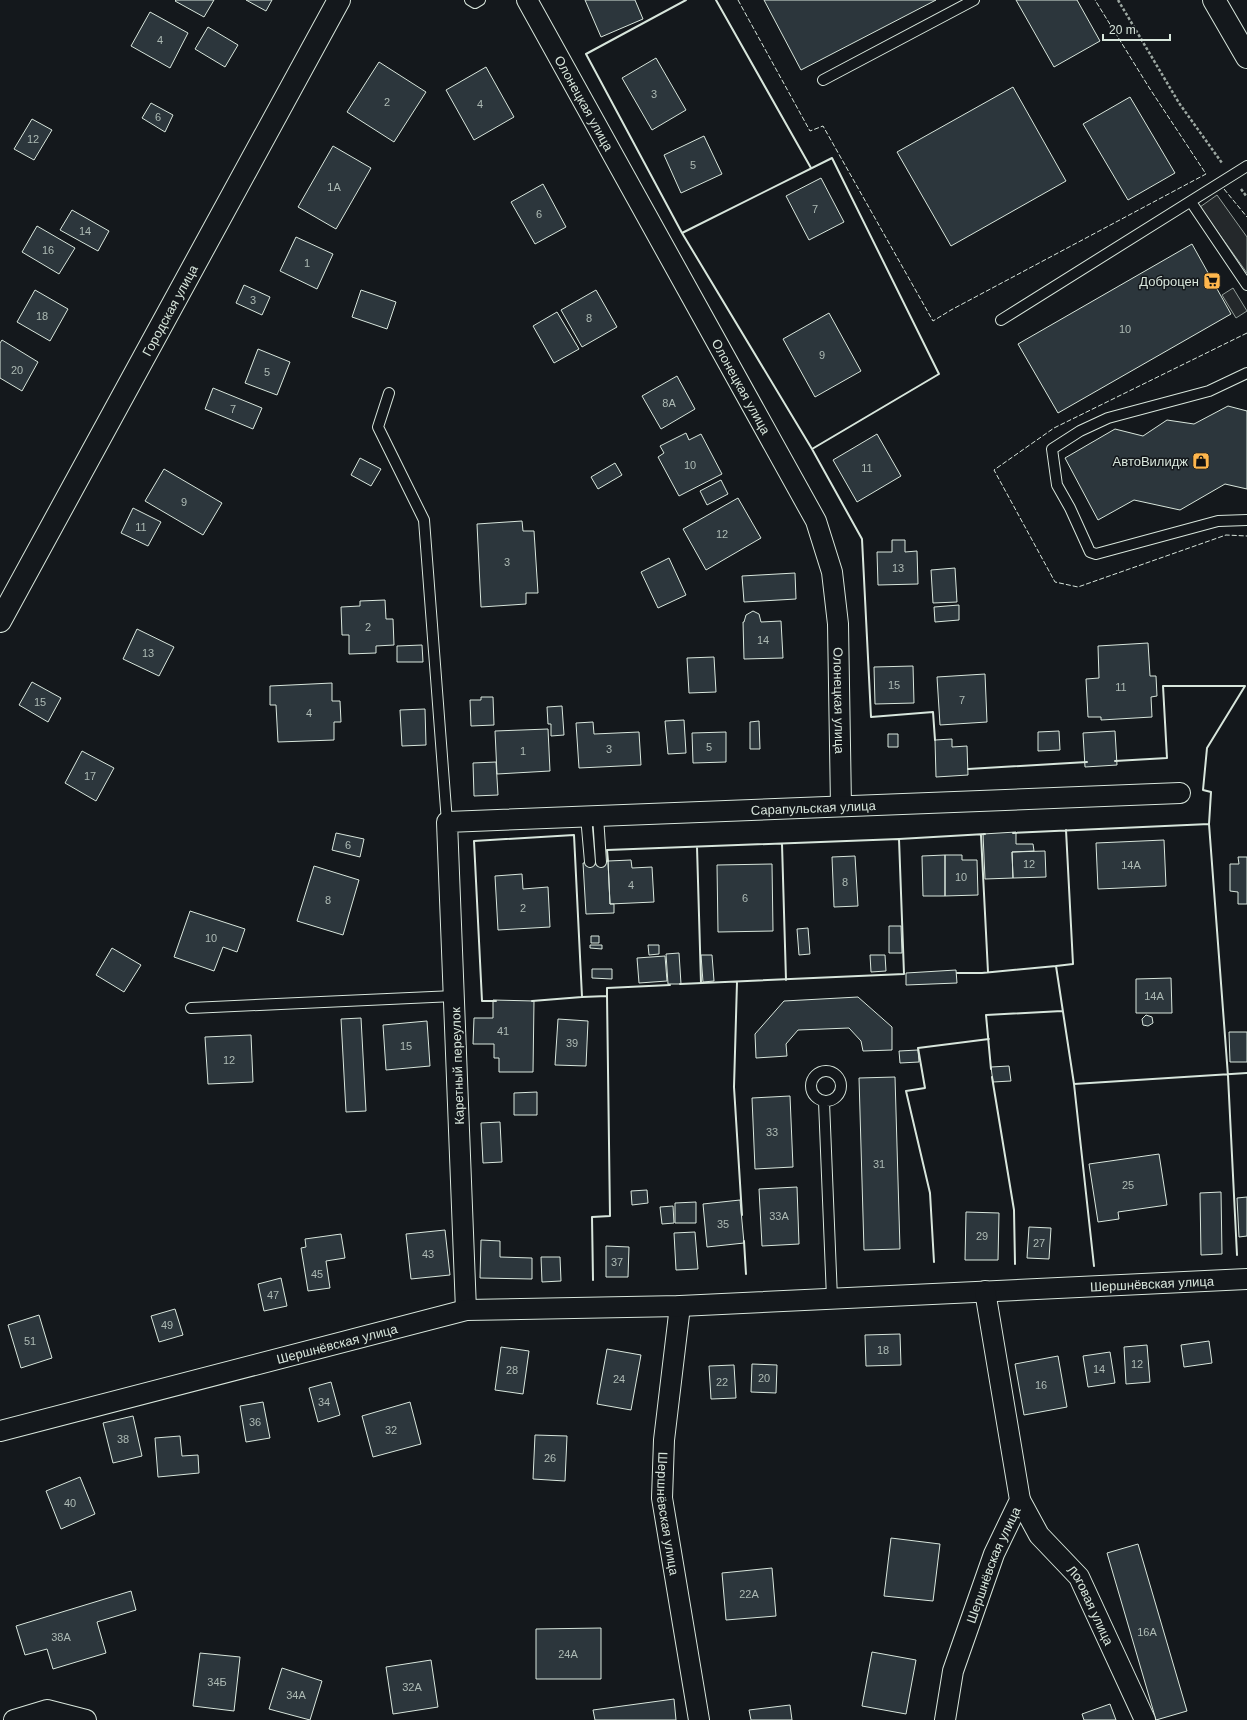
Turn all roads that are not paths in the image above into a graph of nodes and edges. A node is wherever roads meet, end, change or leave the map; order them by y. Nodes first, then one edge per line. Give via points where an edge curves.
1 (339, 0) edge
2 (470, 0) edge
3 (480, 0) edge
4 (527, 0) edge
5 (974, 0) edge
6 (1214, 0) edge
7 (1247, 57) edge
8 (823, 80) dead end
9 (1247, 166) edge
10 (1192, 202) junction
11 (1247, 285) edge
12 (1001, 320) dead end
13 (1247, 373) edge
14 (389, 394) dead end
15 (1247, 520) edge
16 (0, 621) edge
17 (1180, 792) dead end
18 (841, 806) junction
19 (592, 816) junction
20 (447, 822) junction
21 (590, 862) dead end
22 (601, 862) dead end
23 (454, 996) junction
24 (191, 1008) dead end
25 (824, 1102) dead end
26 (1247, 1279) edge
27 (985, 1291) junction
28 (832, 1298) junction
29 (680, 1306) junction
30 (466, 1310) junction
31 (0, 1431) edge
32 (1020, 1500) junction
33 (14, 1720) edge
34 (86, 1720) edge
35 (699, 1720) edge
36 (945, 1720) edge
37 (1145, 1720) edge

1 - 16 street, Городская улица
2 - 3 lane via 475,3
4 - 18 street, Олонецкая улица via 816,521 832,572 838,624
5 - 8 lane
6 - 7 street
9 - 10 lane
10 - 11 lane
10 - 12 lane
13 - 15 lane via 1209,390 1108,418 1080,431 1052,449 1057,485 1090,552 1096,554 1218,521
14 - 20 lane via 378,427 424,520
17 - 18 street, Сарапульская улица
18 - 19 street, Сарапульская улица
19 - 20 street, Сарапульская улица
19 - 21 lane
19 - 22 lane
20 - 23 street, Каретный переулок
23 - 24 lane
23 - 30 street, Каретный переулок
25 - 28 lane
26 - 27 street, Шершнёвская улица
27 - 28 street, Шершнёвская улица
27 - 32 street, Шершнёвская улица
28 - 29 street, Шершнёвская улица
29 - 30 street, Шершнёвская улица
29 - 35 street, Шершнёвская улица via 664,1440 662,1498
30 - 31 street, Шершнёвская улица
32 - 36 street, Шершнёвская улица via 994,1554 953,1671
32 - 37 street, Логовая улица via 1038,1535 1079,1577
33 - 34 street via 46,1710

